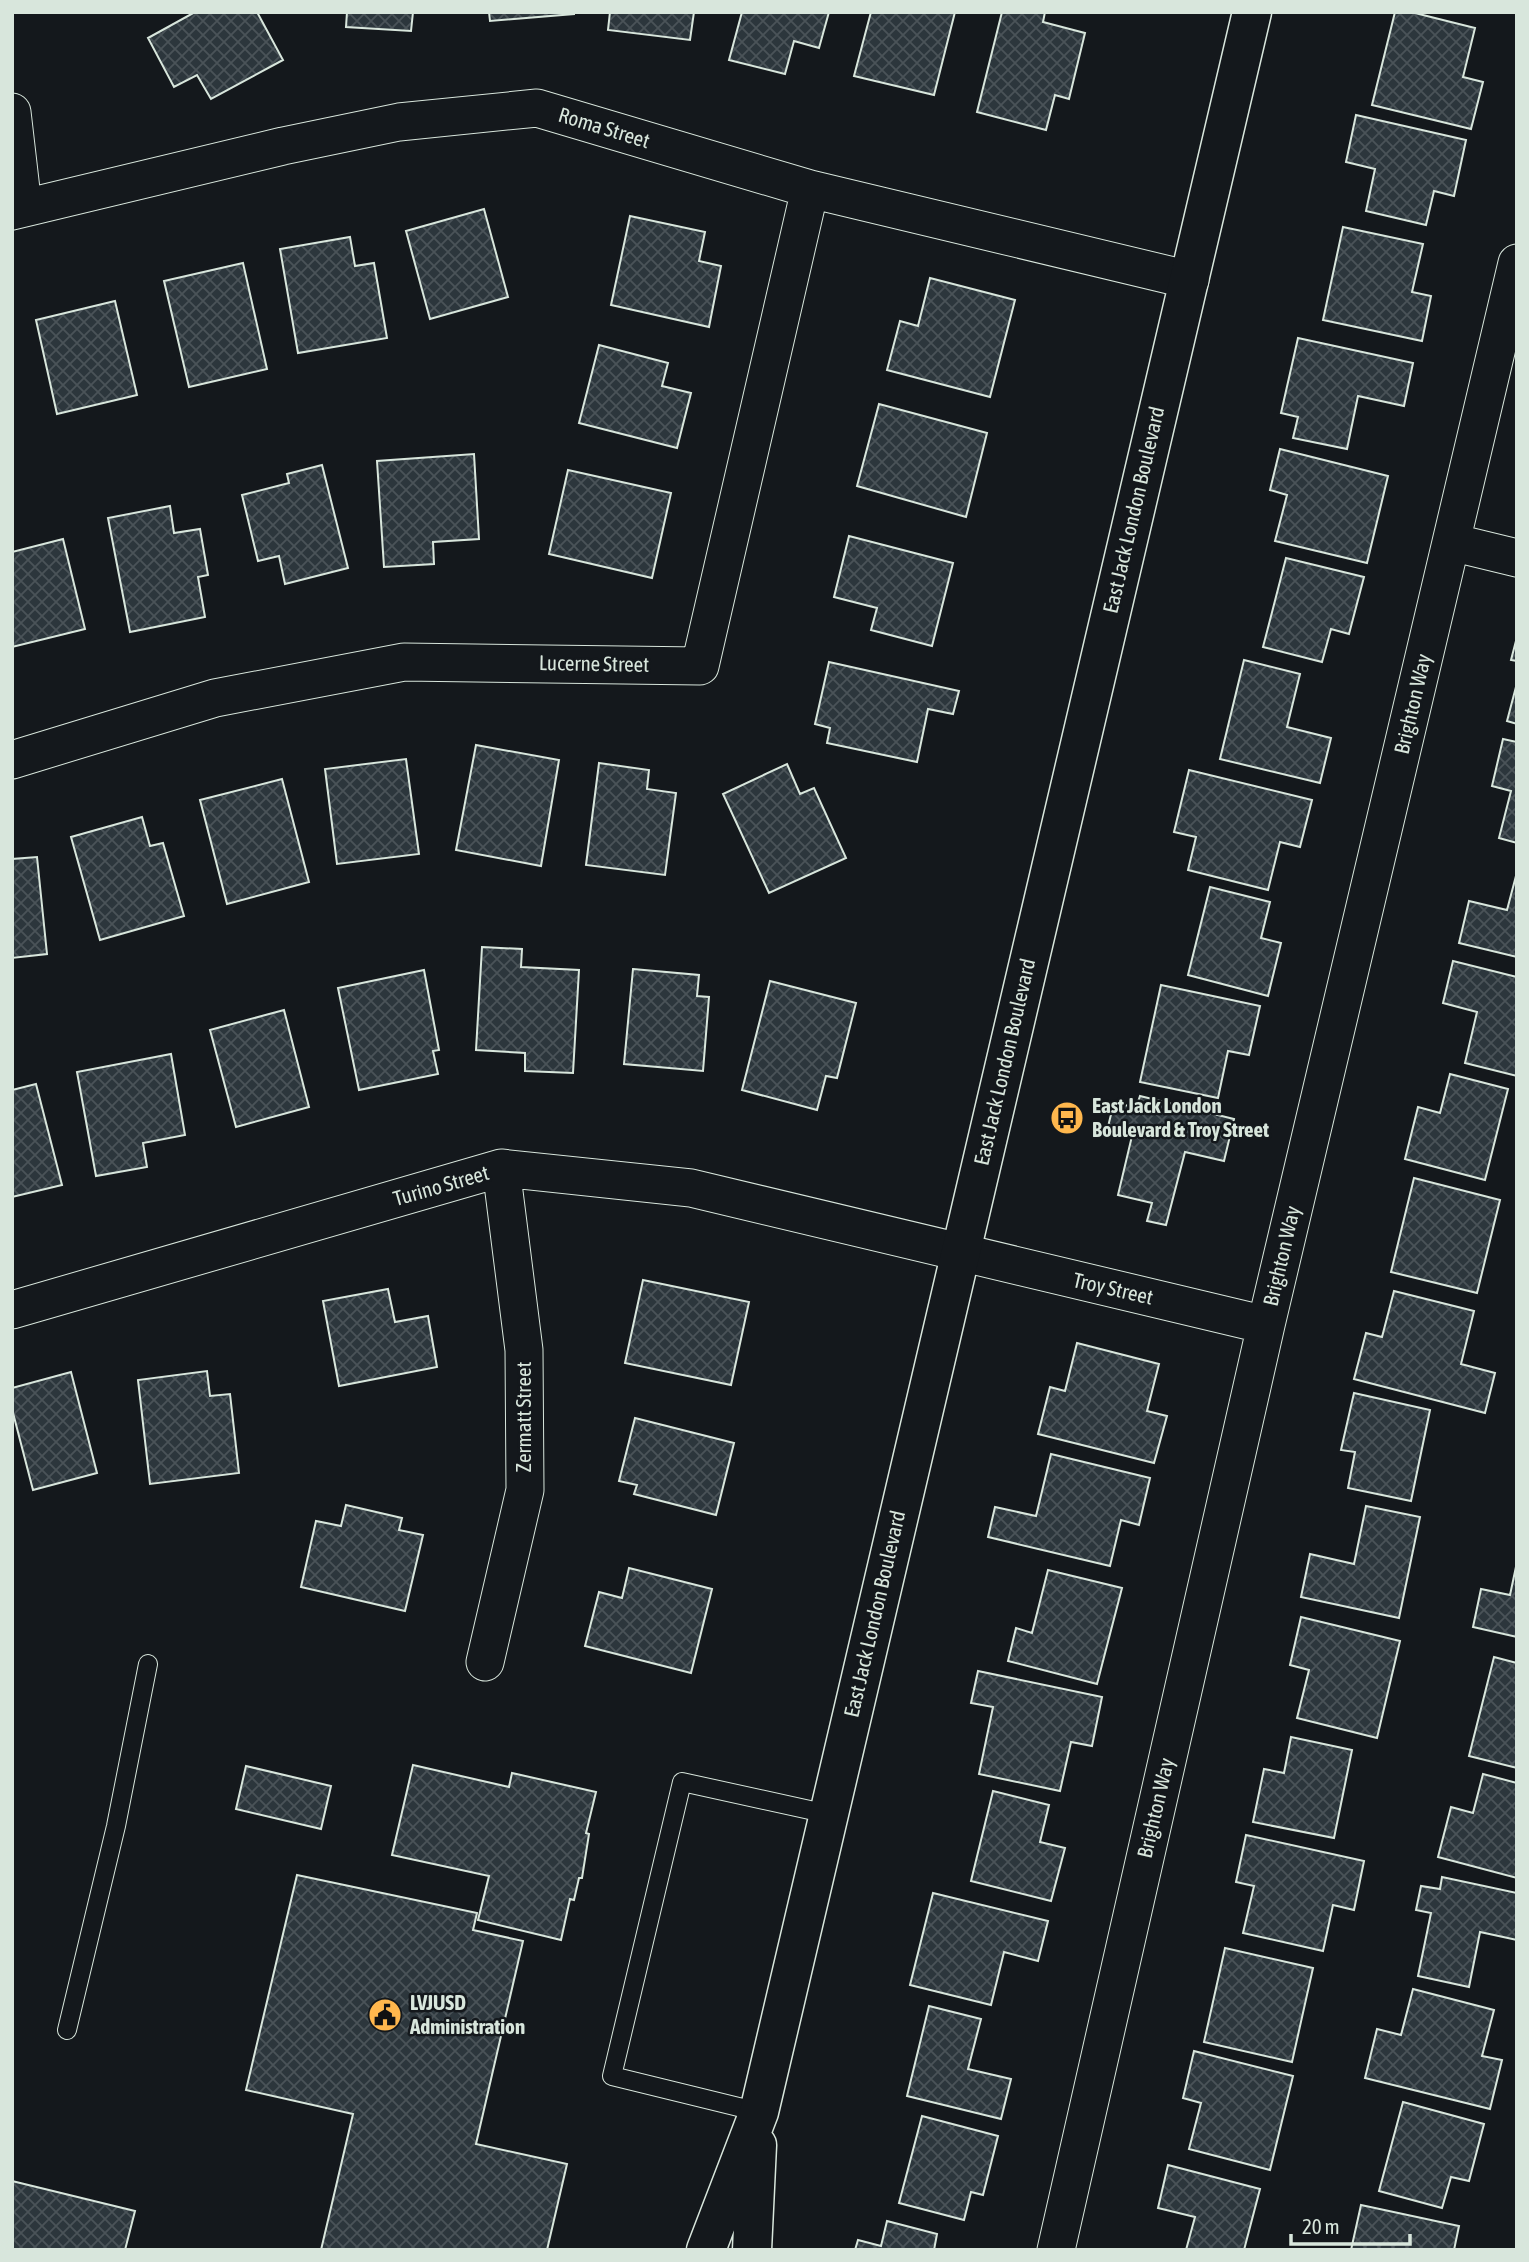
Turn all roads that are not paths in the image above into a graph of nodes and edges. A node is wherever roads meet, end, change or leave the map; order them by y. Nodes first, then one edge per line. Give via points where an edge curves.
1 (1252, 12) edge
2 (12, 112) edge
3 (810, 189) junction
4 (18, 209) edge
5 (1517, 263) edge
6 (1190, 280) junction
7 (1451, 542) junction
8 (1517, 558) edge
9 (12, 760) edge
10 (501, 1168) junction
11 (960, 1254) junction
12 (12, 1310) edge
13 (1266, 1325) junction
14 (485, 1662) dead end
15 (148, 1664) dead end
16 (828, 1814) junction
17 (67, 2030) dead end
18 (759, 2112) junction
19 (706, 2250) edge
20 (752, 2250) edge
21 (1056, 2250) edge

1 - 6 main road, East Jack London Boulevard
2 - 4 street
3 - 4 street, Roma Street via 537,108 399,122
3 - 6 street, Roma Street
3 - 9 street, Lucerne Street via 700,666 404,662 215,698
5 - 7 street, Brighton Way
6 - 11 main road, East Jack London Boulevard
7 - 8 street
7 - 13 street, Brighton Way
10 - 11 street, Turino Street via 691,1188
10 - 12 street, Turino Street
10 - 14 street, Zermatt Street via 524,1350 525,1490
11 - 13 street, Troy Street
11 - 16 main road, East Jack London Boulevard
13 - 21 street, Brighton Way
15 - 17 lane via 116,1826
16 - 18 main road, East Jack London Boulevard
16 - 18 lane via 682,1782 612,2076
18 - 19 main road, East Jack London Boulevard
18 - 20 main road, East Jack London Boulevard

